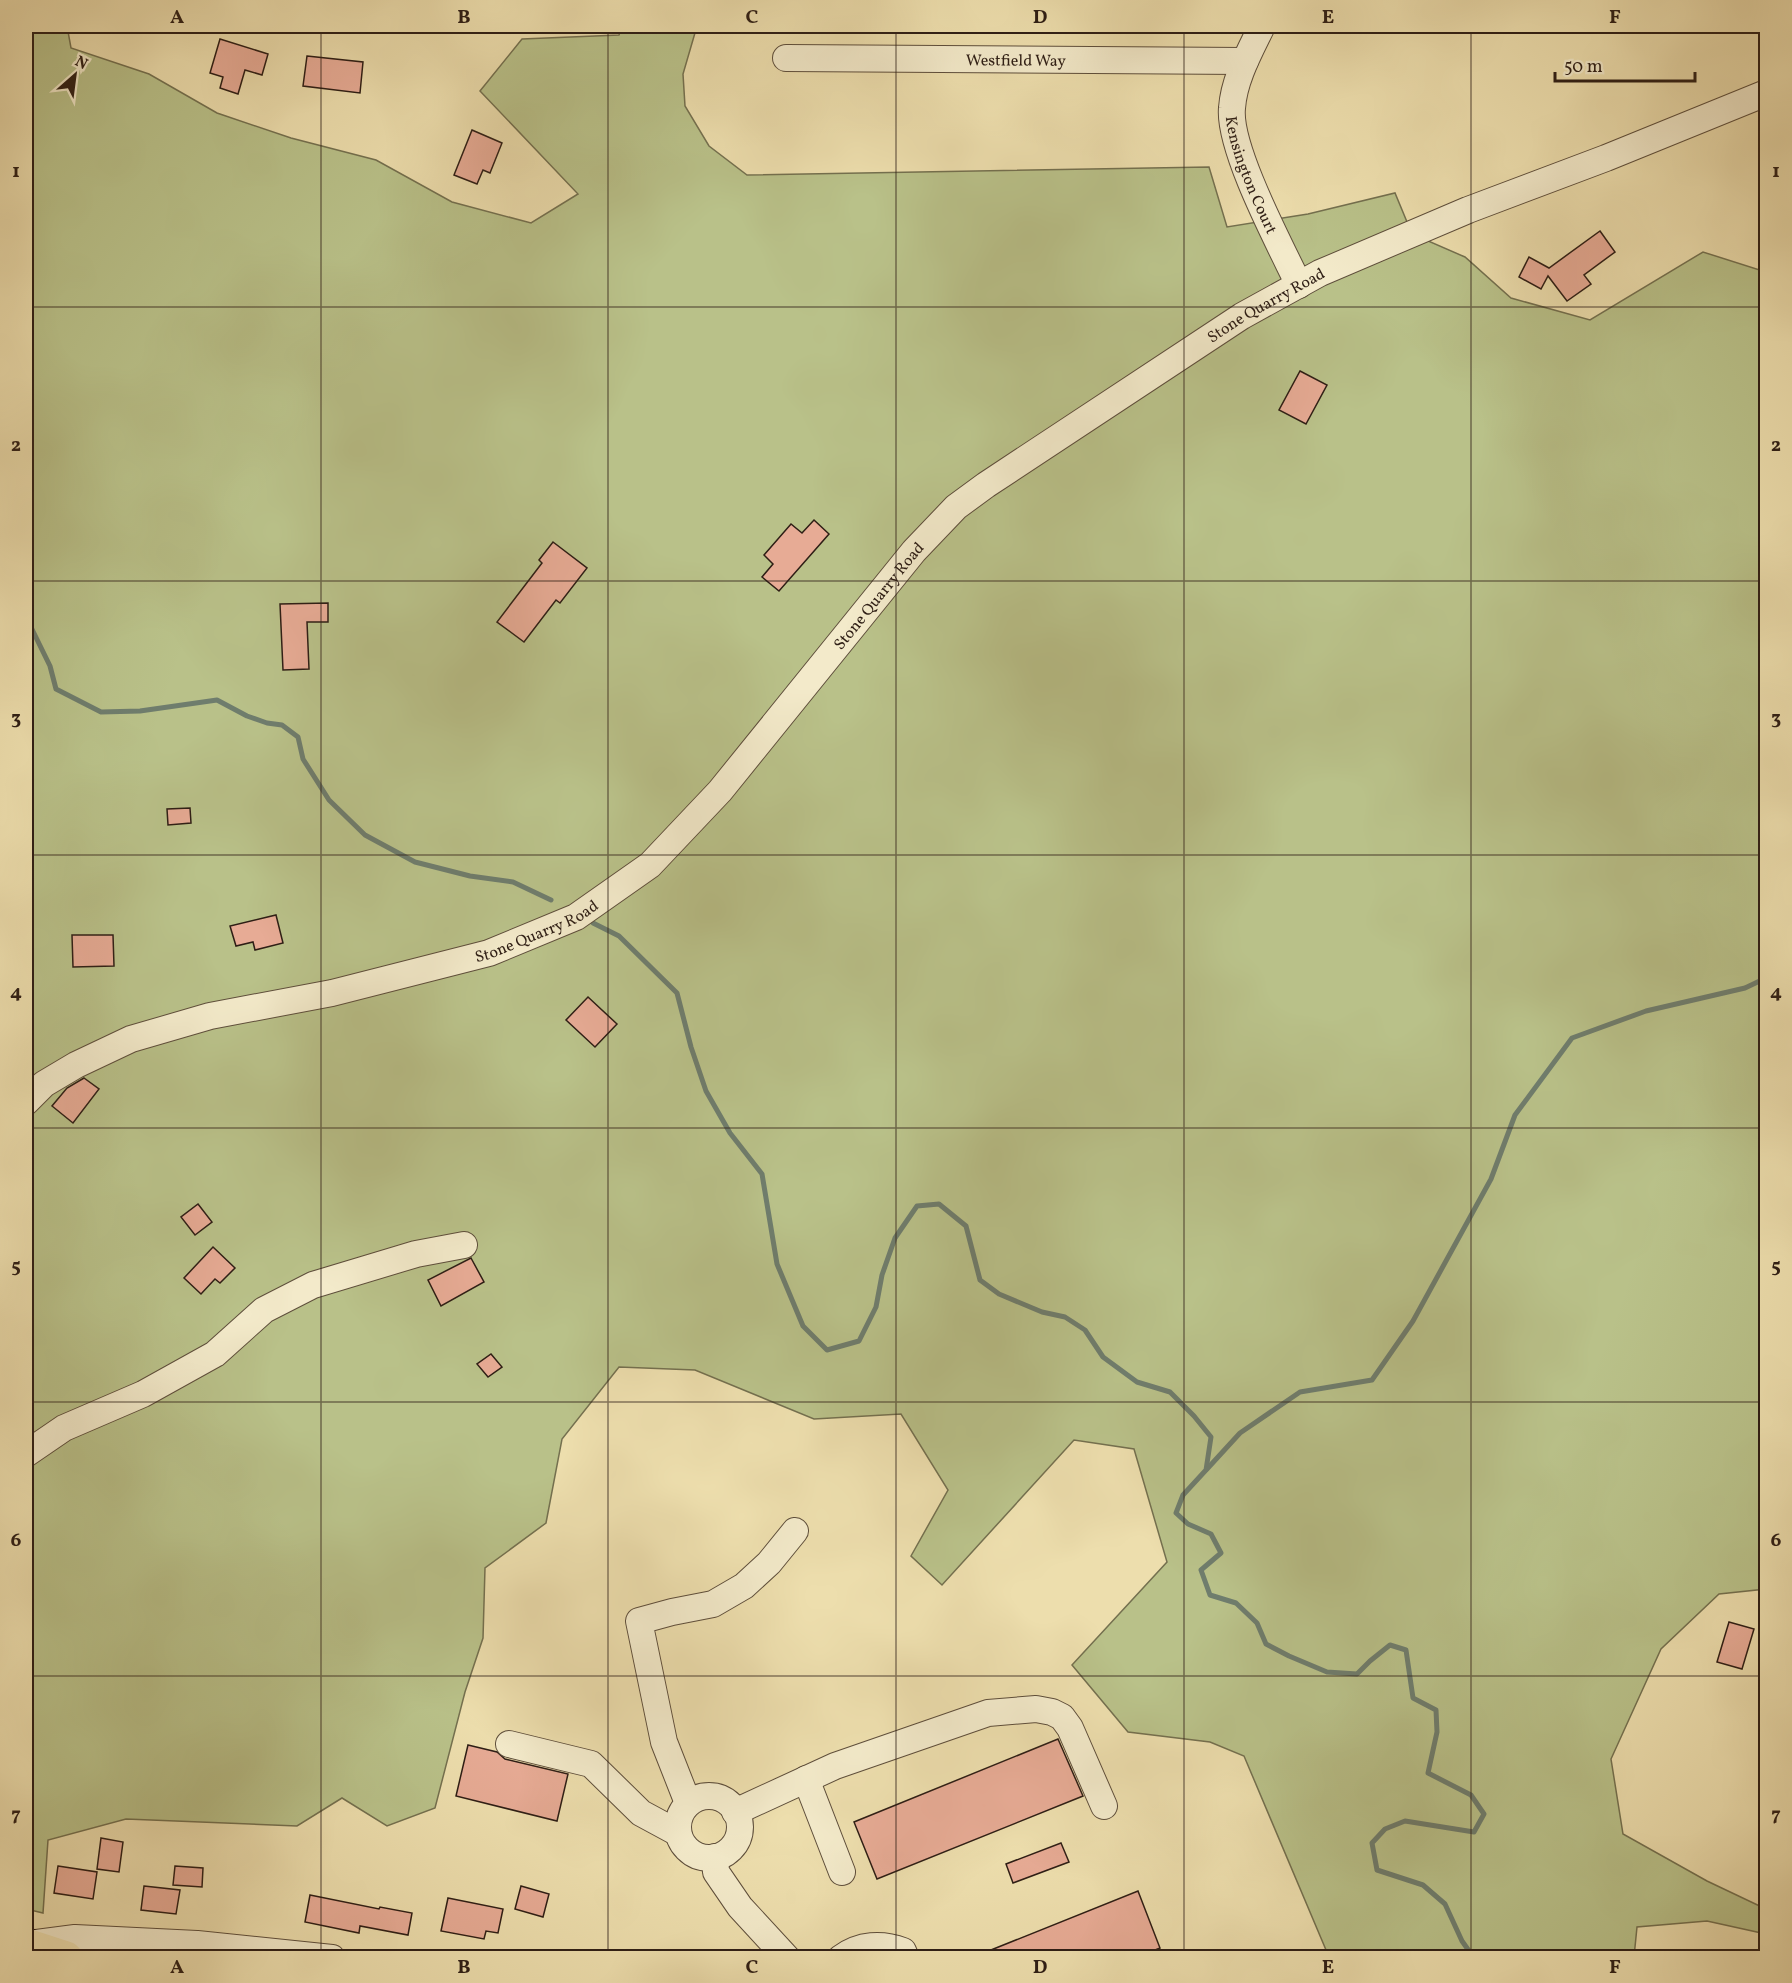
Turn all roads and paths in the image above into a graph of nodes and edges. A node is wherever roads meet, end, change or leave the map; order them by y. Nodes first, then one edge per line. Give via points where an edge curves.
1 (1262, 26) edge
2 (786, 58) dead end
3 (1245, 61) junction
4 (1767, 93) edge
5 (1299, 285) junction
6 (26, 1102) edge
7 (465, 1245) dead end
8 (26, 1454) edge
9 (795, 1531) dead end
10 (509, 1744) dead end
11 (806, 1779) junction
12 (688, 1803) junction
13 (1104, 1806) dead end
14 (735, 1812) junction
15 (678, 1833) junction
16 (715, 1857) junction
17 (842, 1872) dead end
18 (26, 1944) edge
19 (196, 1951) edge
20 (66, 1958) edge
21 (332, 1958) edge
22 (788, 1958) edge
23 (841, 1958) edge
24 (906, 1958) edge

1 - 3 street, Kensington Court
2 - 3 street, Westfield Way
3 - 5 street, Kensington Court via 1232,109 1235,134 1265,213
4 - 5 street, Stone Quarry Road via 1468,210
5 - 6 street, Stone Quarry Road via 1242,316 956,507 914,551 720,791 650,865 576,917 489,953 332,993 210,1016 131,1039 44,1084
7 - 8 street via 416,1254 313,1286 264,1310 215,1354 143,1394 64,1428
9 - 12 street via 744,1586 713,1604 639,1621 664,1742
10 - 15 street via 591,1764 641,1813
11 - 13 street via 988,1713 1036,1709 1062,1717 1070,1728
11 - 14 street
11 - 17 street
12 - 14 street via 703,1796 719,1797 733,1806
12 - 15 street via 679,1817
14 - 16 street via 740,1821 739,1837 730,1850
15 - 16 street via 692,1852
16 - 22 street via 716,1872 741,1907
18 - 19 street via 75,1938
18 - 20 main road
19 - 21 street
23 - 24 street via 871,1945 903,1951

